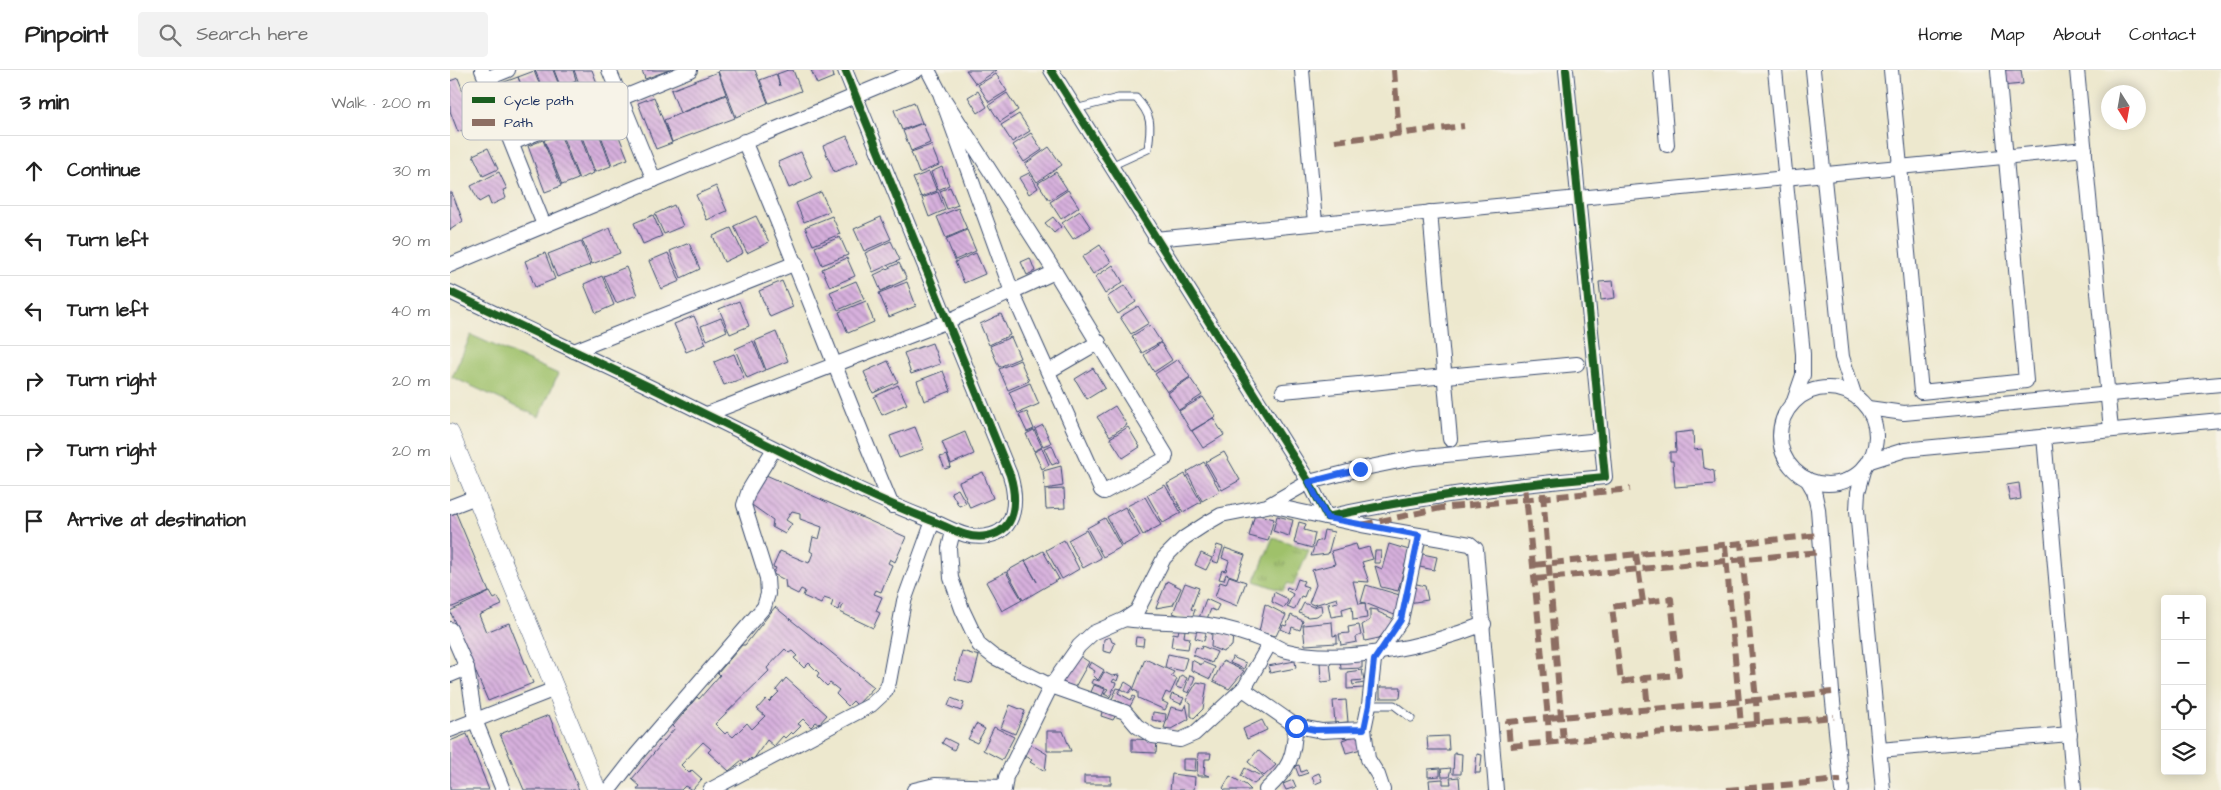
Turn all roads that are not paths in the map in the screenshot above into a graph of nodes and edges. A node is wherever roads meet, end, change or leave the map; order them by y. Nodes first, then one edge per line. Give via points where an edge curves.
1 (508, 70) edge
2 (610, 70) edge
3 (690, 70) edge
4 (845, 70) edge
5 (917, 70) edge
6 (928, 70) edge
7 (1051, 70) edge
8 (1302, 70) edge
9 (1566, 70) edge
10 (1661, 70) edge
11 (1775, 70) edge
12 (1813, 70) edge
13 (1891, 70) edge
14 (1998, 70) edge
15 (2078, 70) edge
16 (484, 75) edge
17 (615, 82) edge
18 (940, 93) junction
19 (628, 95) edge
20 (855, 95) junction
21 (1075, 109) junction
22 (628, 115) edge
23 (510, 140) edge
24 (521, 140) edge
25 (744, 141) junction
26 (512, 144) junction
27 (1667, 145) dead end
28 (2085, 149) junction
29 (2006, 157) junction
30 (1110, 166) junction
31 (1900, 167) junction
32 (1824, 174) junction
33 (1786, 178) junction
34 (654, 180) junction
35 (1578, 198) junction
36 (1430, 212) junction
37 (1315, 223) junction
38 (544, 226) junction
39 (1155, 239) junction
40 (796, 264) junction
41 (450, 266) edge
42 (1055, 272) junction
43 (450, 292) edge
44 (1012, 292) junction
45 (948, 321) junction
46 (1099, 342) junction
47 (574, 351) junction
48 (1576, 364) dead end
49 (834, 367) junction
50 (1048, 371) junction
51 (1444, 376) junction
52 (2221, 384) edge
53 (1283, 391) dead end
54 (1854, 394) junction
55 (2107, 394) junction
56 (1794, 401) junction
57 (1868, 408) junction
58 (706, 414) junction
59 (2221, 420) edge
60 (2111, 430) junction
61 (450, 434) edge
62 (2044, 436) junction
63 (1450, 438) dead end
64 (1601, 440) junction
65 (774, 449) junction
66 (1868, 464) junction
67 (1807, 479) junction
68 (1309, 482) junction
69 (476, 497) junction
70 (1270, 505) junction
71 (892, 506) junction
72 (450, 507) edge
73 (1327, 518) junction
74 (933, 521) junction
75 (953, 531) junction
76 (1419, 535) junction
77 (1125, 619) junction
78 (1484, 624) junction
79 (450, 629) edge
80 (1270, 643) junction
81 (1379, 653) junction
82 (467, 668) junction
83 (450, 675) edge
84 (1051, 686) junction
85 (555, 689) junction
86 (1243, 689) junction
87 (1369, 705) junction
88 (1411, 718) dead end
89 (475, 720) junction
90 (1294, 725) junction
91 (1364, 729) junction
92 (450, 730) edge
93 (2070, 734) junction
94 (1879, 750) junction
95 (1004, 788) edge
96 (1497, 789) edge
97 (503, 790) edge
98 (597, 790) edge
99 (609, 790) edge
100 (710, 790) edge
101 (914, 790) edge
102 (1266, 790) edge
103 (1383, 790) edge
104 (1842, 790) edge
105 (1883, 790) edge
106 (2074, 790) edge

1 - 16 street
2 - 17 street
3 - 19 street
4 - 20 street
5 - 20 street
6 - 18 street
7 - 21 street
8 - 37 street
9 - 35 street
10 - 27 street
11 - 33 street
12 - 32 street
13 - 31 street
14 - 29 street
15 - 28 street
18 - 42 street
18 - 44 street
20 - 25 street
20 - 45 street
21 - 30 street
21 - 30 lane via 1118,98 1136,98 1147,110 1150,129 1148,150
22 - 34 street
23 - 26 street
24 - 26 street
25 - 34 street
25 - 40 street
26 - 38 street
28 - 29 street
28 - 55 street
29 - 31 street
29 - 31 street via 2026,381 1921,392
30 - 39 street
31 - 32 street
32 - 33 street
32 - 54 street via 1842,357
33 - 35 street
33 - 56 street via 1803,354 1803,375
34 - 38 street
35 - 36 street
35 - 64 street
36 - 37 street
36 - 51 street
37 - 39 street
38 - 41 street
39 - 68 street
40 - 47 street
40 - 49 street
42 - 44 street
42 - 46 street
43 - 47 street
44 - 45 street
44 - 50 street
45 - 49 street
45 - 75 street via 1010,475 1015,501 1011,521 989,536
46 - 50 street
46 - 50 street via 1166,455 1165,459 1102,491
47 - 58 street
48 - 51 street
49 - 58 street
49 - 71 street
51 - 53 street
51 - 63 street
52 - 55 street
54 - 56 street via 1839,388 1823,387
54 - 57 street
55 - 57 street via 1904,413
55 - 60 street
56 - 67 street via 1785,413 1780,443 1785,458
57 - 66 street via 1877,432 1876,447
58 - 65 street
59 - 60 street
60 - 62 street
61 - 69 street
62 - 66 street via 1905,450
62 - 93 street
64 - 68 street via 1414,458
64 - 73 street via 1604,477 1487,488
65 - 71 street
65 - 99 street via 749,490 744,506 767,578 768,594 764,607 636,754
66 - 67 street via 1850,479 1832,484
66 - 94 street via 1858,492 1856,510
67 - 104 street via 1818,509
68 - 70 street
68 - 73 street
69 - 72 street
69 - 85 street
70 - 73 street
70 - 77 street via 1221,515 1184,538 1164,558 1137,611
71 - 74 street
73 - 76 street
74 - 75 street
74 - 100 street via 904,601 885,692 871,705
75 - 84 street via 951,578 976,640 994,657
76 - 78 street via 1470,544 1476,549
76 - 81 street via 1401,620
77 - 80 street via 1208,625
77 - 84 street via 1086,639
78 - 81 street via 1448,638
78 - 96 street
79 - 82 street
80 - 81 street via 1282,650 1323,655
80 - 86 street
81 - 87 street via 1374,660
82 - 83 street
82 - 89 street
84 - 86 street via 1124,712 1136,726 1153,736 1180,740 1194,734
84 - 95 street
85 - 89 street
85 - 98 street
86 - 90 street
87 - 88 lane via 1394,706
87 - 91 street
89 - 92 street
89 - 97 street
90 - 91 street via 1315,730
90 - 102 street via 1290,764
91 - 103 street via 1368,759
93 - 94 street
93 - 106 street
94 - 105 street
95 - 101 street via 935,785

